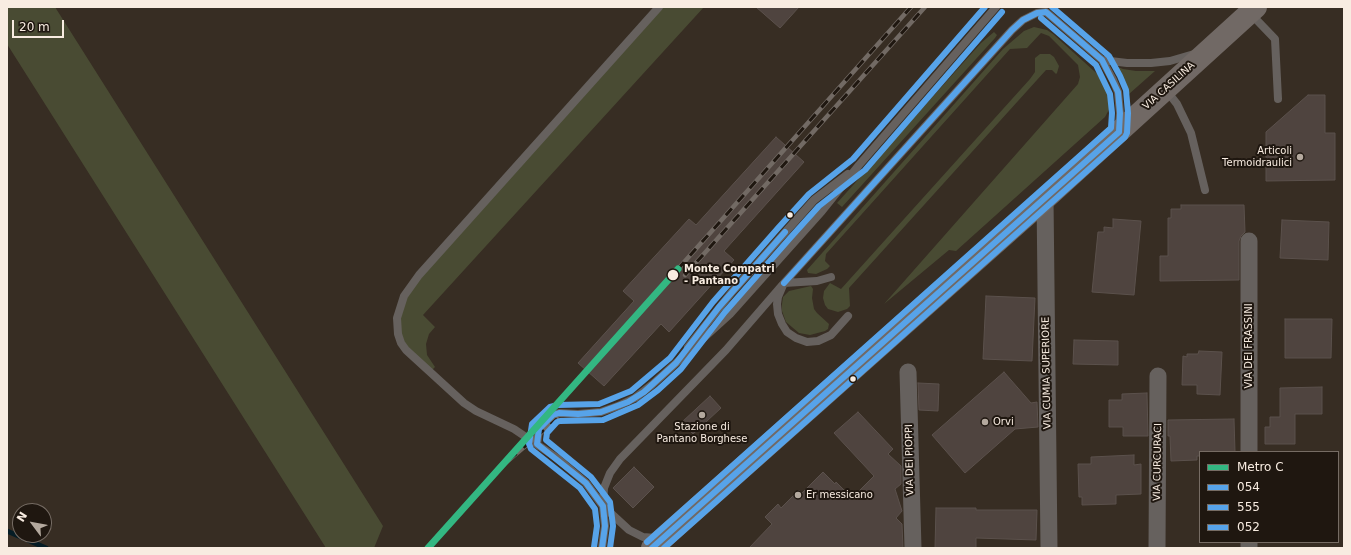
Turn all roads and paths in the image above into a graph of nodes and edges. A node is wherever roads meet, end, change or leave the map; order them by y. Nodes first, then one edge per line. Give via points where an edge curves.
1 (659, 7) edge
2 (996, 7) edge
3 (1252, 10) edge
4 (1210, 49) junction
5 (1102, 60) junction
6 (1165, 90) junction
7 (1278, 99) dead end
8 (1119, 132) junction
9 (859, 165) junction
10 (1205, 190) dead end
11 (1045, 199) junction
12 (1249, 241) dead end
13 (831, 277) dead end
14 (784, 283) junction
15 (848, 316) dead end
16 (676, 363) junction
17 (908, 372) dead end
18 (1158, 376) dead end
19 (537, 444) junction
20 (1249, 451) edge
21 (603, 506) junction
22 (658, 542) edge
23 (602, 548) edge
24 (913, 548) edge
25 (1049, 548) edge
26 (1157, 548) edge

1 - 19 lane via 419,274 399,310 398,334 401,343 412,357 476,411 514,429
2 - 9 lane
3 - 4 main road, VIA CASILINA
3 - 7 lane via 1275,39
4 - 5 lane via 1161,63
4 - 6 main road, VIA CASILINA
5 - 8 lane via 1118,92
5 - 14 lane via 1046,12 1023,20
6 - 8 main road, VIA CASILINA
6 - 10 lane via 1177,104 1191,133
8 - 11 main road, VIA CASILINA
9 - 16 lane via 757,286
9 - 16 lane via 810,205 723,302
11 - 22 main road, VIA CASILINA
11 - 25 street, VIA CUMIA SUPERIORE
12 - 20 street, VIA DEI FRASSINI
13 - 14 lane via 817,281
14 - 15 lane via 778,297 778,314 787,332 796,338 807,342 818,341 831,335
14 - 21 lane via 726,350 622,456 606,480
16 - 19 lane via 644,392 618,406 591,414 553,415 539,429
17 - 24 street, VIA DEI PIOPPI
18 - 26 street, VIA CURCURACI
19 - 21 lane via 586,483
21 - 22 lane via 635,534
21 - 23 lane via 605,526

